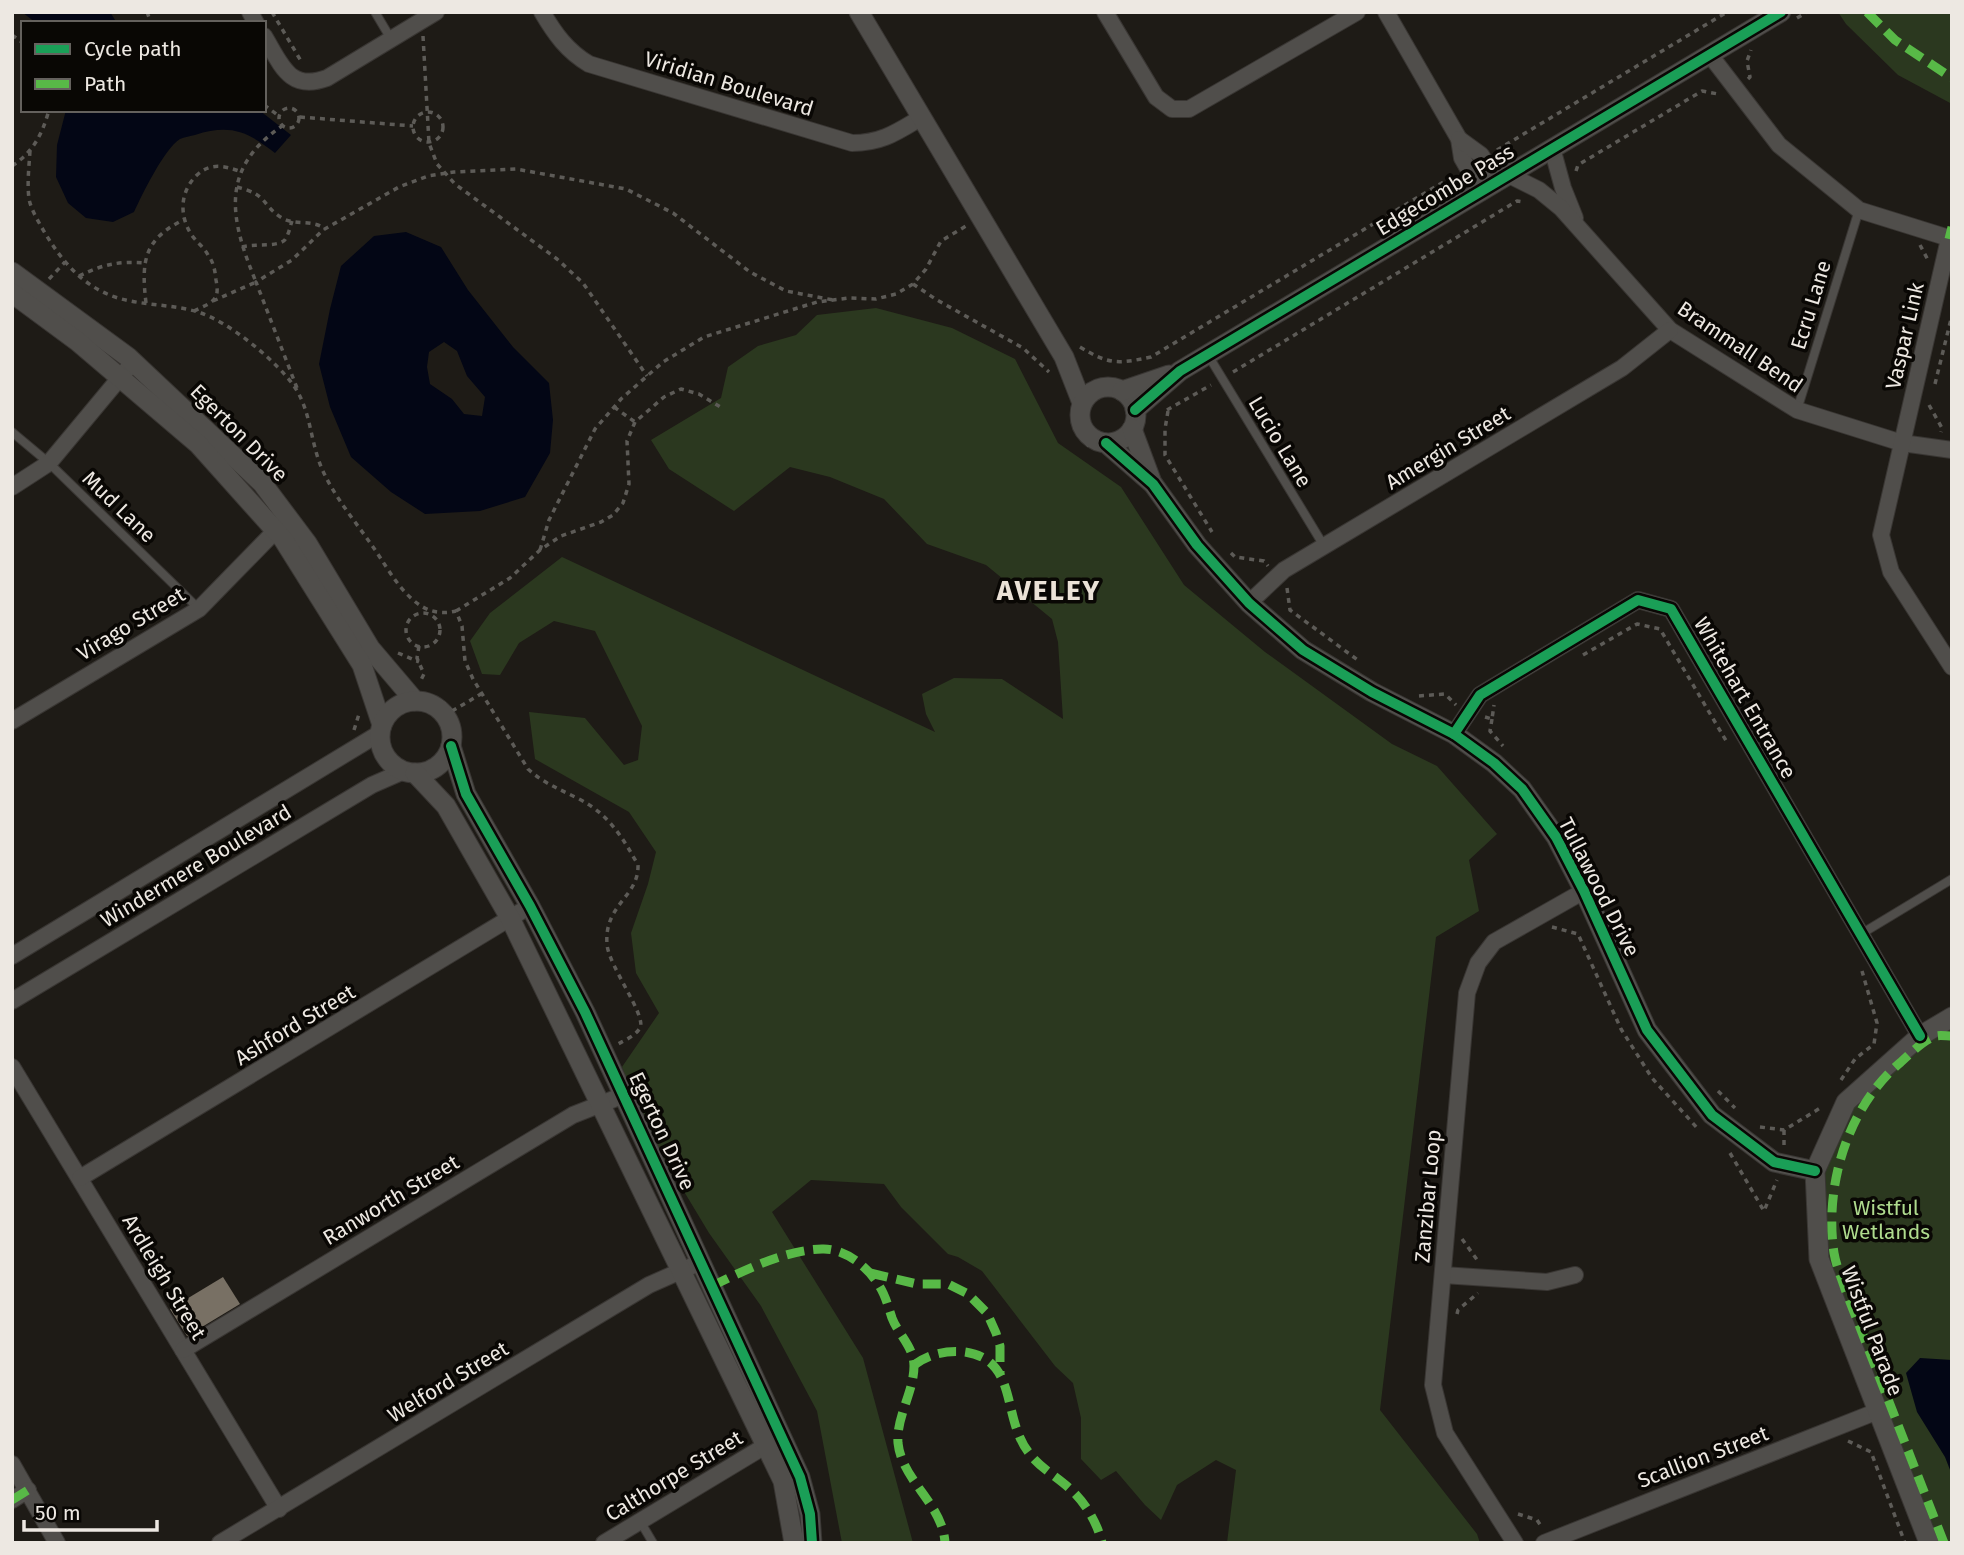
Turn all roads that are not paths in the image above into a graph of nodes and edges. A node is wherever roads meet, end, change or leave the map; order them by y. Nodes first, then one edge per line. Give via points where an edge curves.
1 (375, 12) edge
2 (542, 12) edge
3 (859, 12) edge
4 (1105, 12) edge
5 (1357, 12) edge
6 (1386, 12) edge
7 (1789, 15) edge
8 (429, 16) edge
9 (266, 39) edge
10 (391, 39) junction
11 (1710, 55) junction
12 (922, 117) junction
13 (1459, 139) junction
14 (1552, 148) junction
15 (1496, 183) junction
16 (1859, 210) junction
17 (1580, 230) junction
18 (1950, 239) edge
19 (12, 272) edge
20 (12, 293) edge
21 (1670, 330) junction
22 (1072, 352) junction
23 (1208, 355) junction
24 (133, 362) junction
25 (121, 378) junction
26 (1102, 388) junction
27 (1151, 388) junction
28 (1122, 391) junction
29 (1082, 403) junction
30 (1135, 410) junction
31 (1797, 411) junction
32 (1132, 429) junction
33 (12, 432) edge
34 (1107, 443) junction
35 (1902, 443) junction
36 (1946, 449) edge
37 (50, 463) junction
38 (1153, 484) junction
39 (12, 486) edge
40 (282, 525) junction
41 (1324, 546) junction
42 (1250, 603) junction
43 (200, 609) junction
44 (1952, 667) edge
45 (414, 694) junction
46 (12, 720) edge
47 (381, 729) junction
48 (1454, 734) junction
49 (454, 739) junction
50 (409, 772) junction
51 (1952, 879) edge
52 (1584, 891) junction
53 (530, 906) junction
54 (510, 918) junction
55 (1861, 934) junction
56 (12, 956) edge
57 (12, 1000) edge
58 (1952, 1017) edge
59 (1920, 1036) junction
60 (12, 1067) edge
61 (624, 1095) junction
62 (600, 1104) junction
63 (1815, 1171) junction
64 (80, 1178) junction
65 (701, 1262) junction
66 (680, 1270) junction
67 (1443, 1275) junction
68 (1576, 1275) dead end
69 (183, 1350) junction
70 (1878, 1411) junction
71 (765, 1446) junction
72 (12, 1464) edge
73 (28, 1490) junction
74 (12, 1500) edge
75 (279, 1509) junction
76 (640, 1521) junction
77 (1546, 1542) edge
78 (58, 1543) edge
79 (220, 1543) edge
80 (604, 1543) edge
81 (653, 1543) edge
82 (794, 1543) edge
83 (812, 1543) edge
84 (1515, 1543) edge
85 (1929, 1543) edge

1 - 10 lane
2 - 12 street, Viridian Boulevard via 573,55 589,64 852,143 879,141
3 - 12 street
4 - 5 street via 1156,97 1172,109 1189,109
6 - 13 street
7 - 11 street, Edgecombe Pass
8 - 10 street
9 - 10 street via 286,73 313,83
11 - 14 street, Edgecombe Pass
11 - 16 street via 1779,145
12 - 22 street via 981,216
13 - 15 street via 1483,158
13 - 15 street via 1467,168
14 - 15 street, Edgecombe Pass
14 - 17 street, Brammall Bend
15 - 17 street, Brammall Bend via 1539,190
15 - 23 street, Edgecombe Pass
16 - 18 street
16 - 31 lane, Ecru Lane
17 - 21 street, Brammall Bend
18 - 35 street, Vaspar Link
19 - 24 street, Egerton Drive
20 - 25 street, Egerton Drive
21 - 31 street, Brammall Bend
21 - 41 street, Amergin Street via 1622,368
22 - 26 street
22 - 29 street
23 - 27 street, Edgecombe Pass
23 - 41 lane, Lucio Lane
24 - 25 street
24 - 40 street, Egerton Drive via 262,484
25 - 37 street
25 - 40 street, Egerton Drive
26 - 28 street
26 - 29 street
27 - 28 street, Edgecombe Pass
27 - 30 street, Edgecombe Pass
28 - 30 street
29 - 34 street via 1084,430
30 - 32 street
31 - 35 street, Brammall Bend
32 - 34 street via 1121,440
32 - 38 street, Tullawood Drive
33 - 37 lane, Mud Lane
34 - 38 street, Tullawood Drive
35 - 36 street, Brammall Bend
35 - 44 street, Vaspar Link via 1881,535 1891,572
37 - 39 street
37 - 43 lane, Mud Lane
38 - 42 street, Tullawood Drive via 1196,545
40 - 43 street, Virago Street
40 - 45 street, Egerton Drive via 307,543 370,648
40 - 47 street, Egerton Drive via 362,665
41 - 42 street, Amergin Street via 1284,570
42 - 48 street, Tullawood Drive via 1303,650
43 - 46 street, Virago Street
45 - 47 street via 394,708
45 - 49 street via 444,714
47 - 50 street via 383,752 395,767
47 - 56 street, Windermere Boulevard via 354,750
48 - 52 street, Tullawood Drive via 1522,789 1556,837
48 - 55 street, Whitehart Entrance via 1480,695 1638,600 1671,609
49 - 50 street via 438,766 427,772
49 - 53 street, Egerton Drive via 466,794
50 - 54 street, Egerton Drive via 446,806
50 - 57 street, Windermere Boulevard via 372,785
51 - 55 lane
52 - 63 street, Tullawood Drive via 1647,1030 1712,1115 1774,1162
52 - 67 street, Zanzibar Loop via 1494,942 1478,963 1467,993
53 - 54 street, Ashford Street
53 - 61 street, Egerton Drive
54 - 62 street, Egerton Drive
54 - 64 street, Ashford Street
55 - 59 street, Whitehart Entrance
58 - 59 street, Wistful Parade
59 - 63 street, Wistful Parade via 1846,1102
60 - 64 street, Ardleigh Street
61 - 62 street, Ranworth Street
61 - 65 street, Egerton Drive
62 - 66 street, Egerton Drive
62 - 69 street, Ranworth Street via 573,1115
63 - 70 street, Wistful Parade via 1819,1259
64 - 69 street, Ardleigh Street
65 - 66 street, Welford Street
65 - 83 street, Egerton Drive via 800,1477
66 - 71 street, Egerton Drive
66 - 75 street, Welford Street
67 - 68 street via 1547,1282
67 - 84 street, Zanzibar Loop via 1433,1385 1446,1433
69 - 75 street, Ardleigh Street
70 - 77 street, Scallion Street
70 - 85 street, Wistful Parade
71 - 76 street, Calthorpe Street
71 - 82 street, Egerton Drive via 783,1481
72 - 73 street
73 - 74 street
73 - 78 street
75 - 79 street, Welford Street
76 - 80 street, Calthorpe Street
76 - 81 lane

